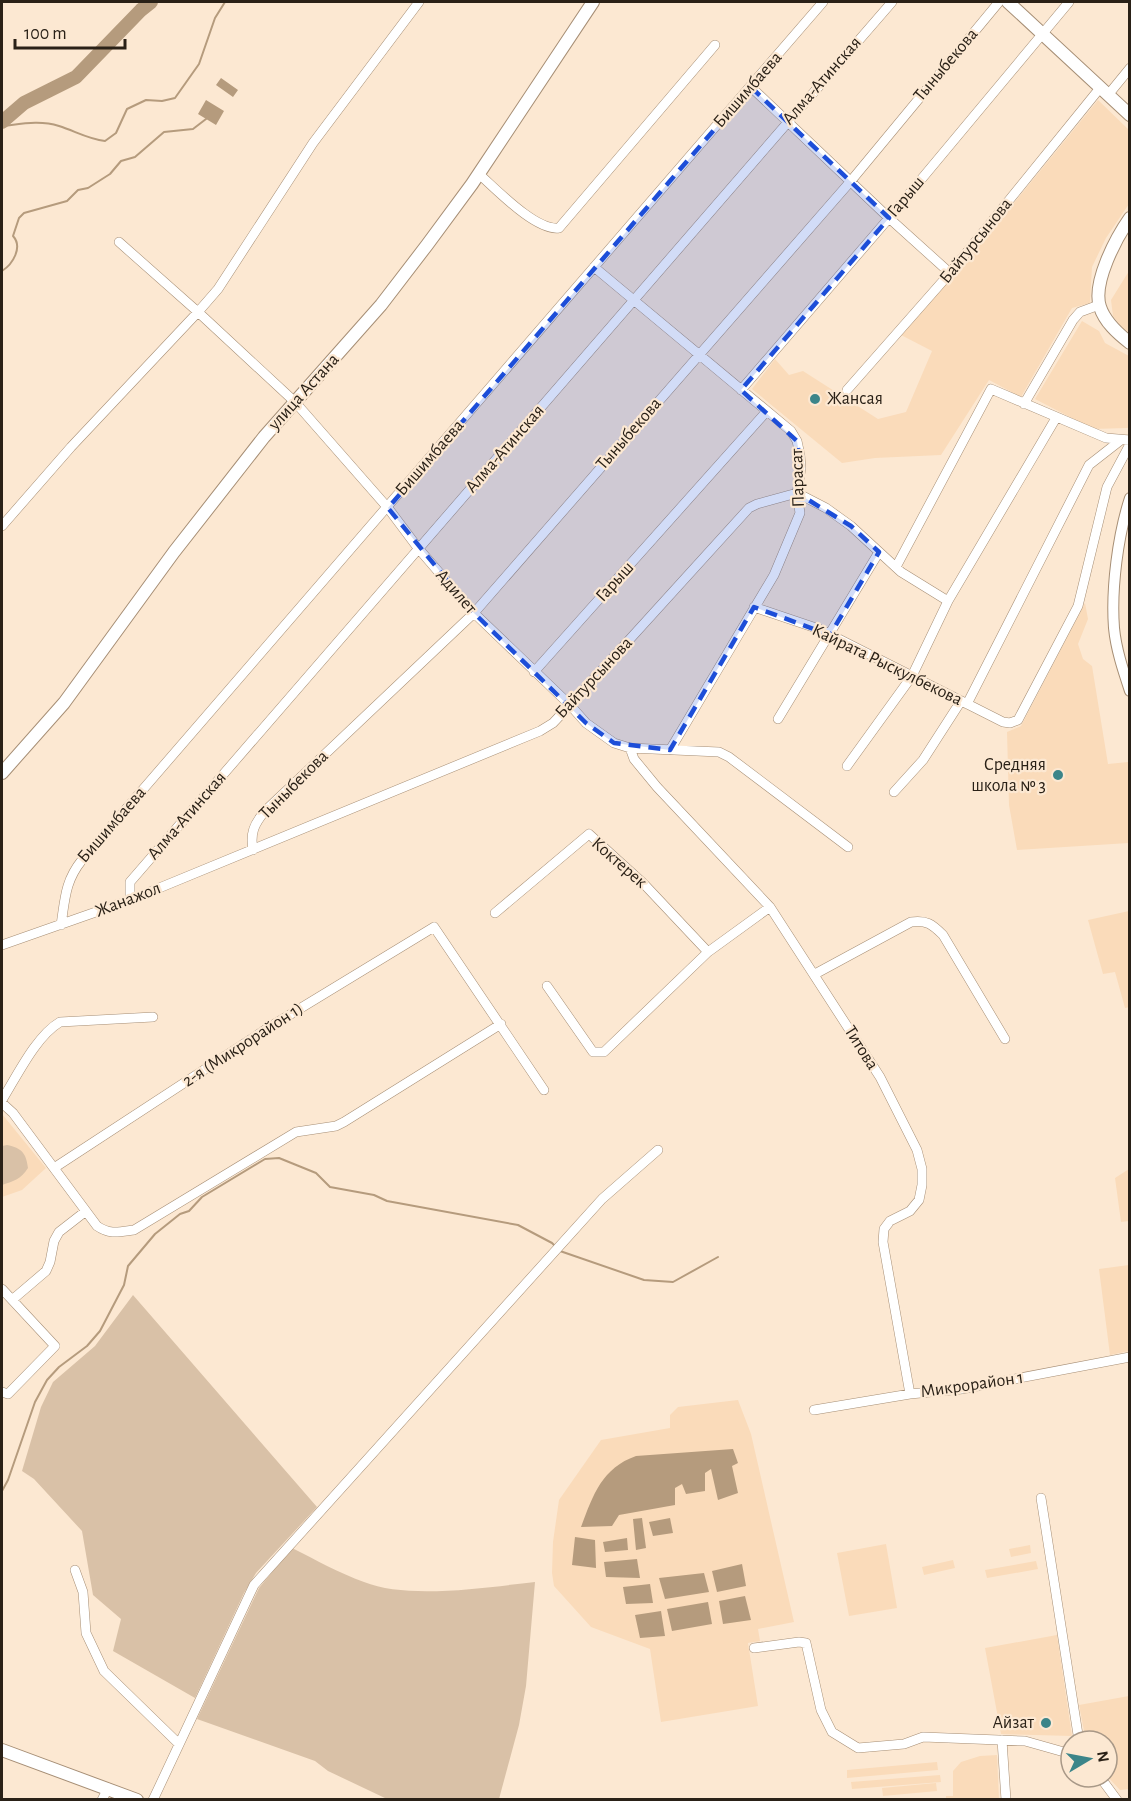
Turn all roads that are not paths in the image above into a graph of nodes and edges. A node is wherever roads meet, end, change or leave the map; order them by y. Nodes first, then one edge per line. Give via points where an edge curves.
1 (419, 2) edge
2 (593, 2) edge
3 (823, 2) edge
4 (892, 2) edge
5 (999, 2) edge
6 (1008, 2) edge
7 (1069, 2) edge
8 (1041, 34) junction
9 (716, 45) dead end
10 (1130, 68) edge
11 (751, 87) junction
12 (1104, 92) junction
13 (1130, 115) edge
14 (787, 120) junction
15 (479, 174) junction
16 (850, 182) junction
17 (889, 218) junction
18 (1130, 219) edge
19 (119, 242) dead end
20 (594, 267) junction
21 (950, 273) junction
22 (634, 301) junction
23 (1099, 305) junction
24 (198, 312) junction
25 (1130, 343) edge
26 (698, 354) junction
27 (741, 390) junction
28 (847, 390) dead end
29 (295, 402) junction
30 (1024, 404) junction
31 (767, 411) junction
32 (1056, 418) junction
33 (1126, 441) edge
34 (797, 493) junction
35 (1130, 498) edge
36 (388, 508) junction
37 (2, 526) edge
38 (418, 548) junction
39 (879, 552) junction
40 (896, 567) junction
41 (948, 601) junction
42 (754, 607) junction
43 (474, 613) junction
44 (830, 635) junction
45 (534, 672) junction
46 (912, 676) junction
47 (1130, 691) edge
48 (964, 702) junction
49 (570, 705) junction
50 (778, 719) dead end
51 (630, 748) junction
52 (670, 750) junction
53 (847, 766) dead end
54 (2, 773) edge
55 (894, 792) dead end
56 (848, 847) dead end
57 (253, 850) junction
58 (130, 900) junction
59 (770, 907) junction
60 (495, 913) dead end
61 (61, 925) junction
62 (2, 945) edge
63 (708, 952) junction
64 (815, 974) junction
65 (547, 986) dead end
66 (153, 1017) dead end
67 (501, 1024) junction
68 (1005, 1039) dead end
69 (544, 1090) dead end
70 (2, 1101) edge
71 (658, 1150) dead end
72 (54, 1168) junction
73 (86, 1211) junction
74 (2, 1289) edge
75 (12, 1300) junction
76 (1130, 1357) edge
77 (2, 1392) edge
78 (910, 1394) junction
79 (814, 1410) dead end
80 (1041, 1498) dead end
81 (75, 1570) dead end
82 (754, 1648) dead end
83 (1077, 1729) edge
84 (1002, 1740) junction
85 (178, 1743) junction
86 (2, 1750) edge
87 (1059, 1751) edge
88 (108, 1788) junction
89 (135, 1799) edge
90 (102, 1800) edge
91 (153, 1800) edge
92 (1006, 1800) edge

1 - 24 street via 313,143 218,289
2 - 15 main road, улица Астана
3 - 11 street, Бишимбаева
4 - 14 street, Алма-Атинская
5 - 16 street, Тыныбекова
6 - 8 main road
7 - 8 street, Гарыш
8 - 12 main road
8 - 17 street, Гарыш
9 - 15 street via 560,228 551,229 524,213
10 - 12 street, Байтурсынова
11 - 14 street
11 - 20 street, Бишимбаева
12 - 13 main road
12 - 21 street, Байтурсынова
14 - 16 street
14 - 22 street, Алма-Атинская
15 - 29 main road, улица Астана via 381,305
16 - 17 street
16 - 26 street, Тыныбекова
17 - 21 street
17 - 27 street, Гарыш
18 - 23 main road via 1105,268
19 - 24 street, Адилет
20 - 22 street, Парасат
20 - 36 street, Бишимбаева
21 - 28 street, Байтурсынова
22 - 26 street, Парасат
22 - 38 street, Алма-Атинская
23 - 25 main road via 1107,322
23 - 30 street via 1080,312 1073,320
24 - 29 street, Адилет
24 - 37 street
26 - 27 street, Парасат
26 - 43 street, Тыныбекова
27 - 31 street, Парасат
29 - 36 street, Адилет
29 - 54 main road, улица Астана via 181,543 64,703
30 - 32 street
30 - 40 street via 991,389
31 - 34 street, Парасат via 797,441 801,468
31 - 45 street, Гарыш
32 - 33 street via 1106,438
32 - 41 street
33 - 48 street via 1089,465
33 - 48 street, Кайрата Рыскулбекова via 1107,487 1078,606 1018,720 1003,722
34 - 39 street via 826,508
34 - 42 street, Парасат via 800,513 774,575
34 - 49 street, Байтурсынова via 749,508
35 - 47 street via 1118,552 1114,627
36 - 38 street, Адилет
36 - 61 street, Бишимбаева via 72,873
38 - 43 street, Адилет
38 - 58 street, Алма-Атинская via 130,882
39 - 40 street
39 - 44 street
40 - 41 street
41 - 46 street
42 - 44 street, Кайрата Рыскулбекова
42 - 52 street, Парасат
43 - 45 street, Адилет
43 - 57 street, Тыныбекова via 265,811 255,824
44 - 46 street, Кайрата Рыскулбекова
44 - 50 street
45 - 49 street, Адилет
46 - 48 street, Кайрата Рыскулбекова
46 - 53 street
48 - 55 street via 923,760
49 - 51 street, Адилет via 599,734
49 - 57 street, Байтурсынова via 540,731
51 - 52 street, Адилет
51 - 59 street, Титова via 657,787
52 - 56 street, Адилет via 719,752 729,757
57 - 58 street, Жанажол
58 - 61 street, Жанажол
59 - 63 street
59 - 64 street, Титова
60 - 63 street, Коктерек via 589,834 643,883
61 - 62 street, Жанажол
63 - 65 street via 604,1052 593,1053
64 - 68 street via 911,922 923,920 943,935
64 - 78 street, Титова via 880,1077 922,1164 919,1200 884,1229
66 - 70 street via 60,1022 52,1026
67 - 69 street
67 - 72 street, 2-я (Микрорайон 1) via 434,927 268,1028
67 - 73 street via 344,1122 296,1132 134,1230 106,1232
70 - 72 street
71 - 85 street via 602,1199 261,1576
72 - 73 street
73 - 75 street via 59,1232 46,1271
74 - 75 street
75 - 77 street via 55,1346 8,1394
76 - 78 street, Микрорайон 1 via 962,1389
78 - 79 street, Микрорайон 1
80 - 83 street
81 - 85 street via 83,1592 86,1633 104,1671
82 - 84 street via 806,1643 821,1710 832,1732 858,1748 904,1744 923,1737
84 - 87 street via 1025,1741
84 - 92 street
85 - 91 street
86 - 88 main road
88 - 89 main road
88 - 90 street

